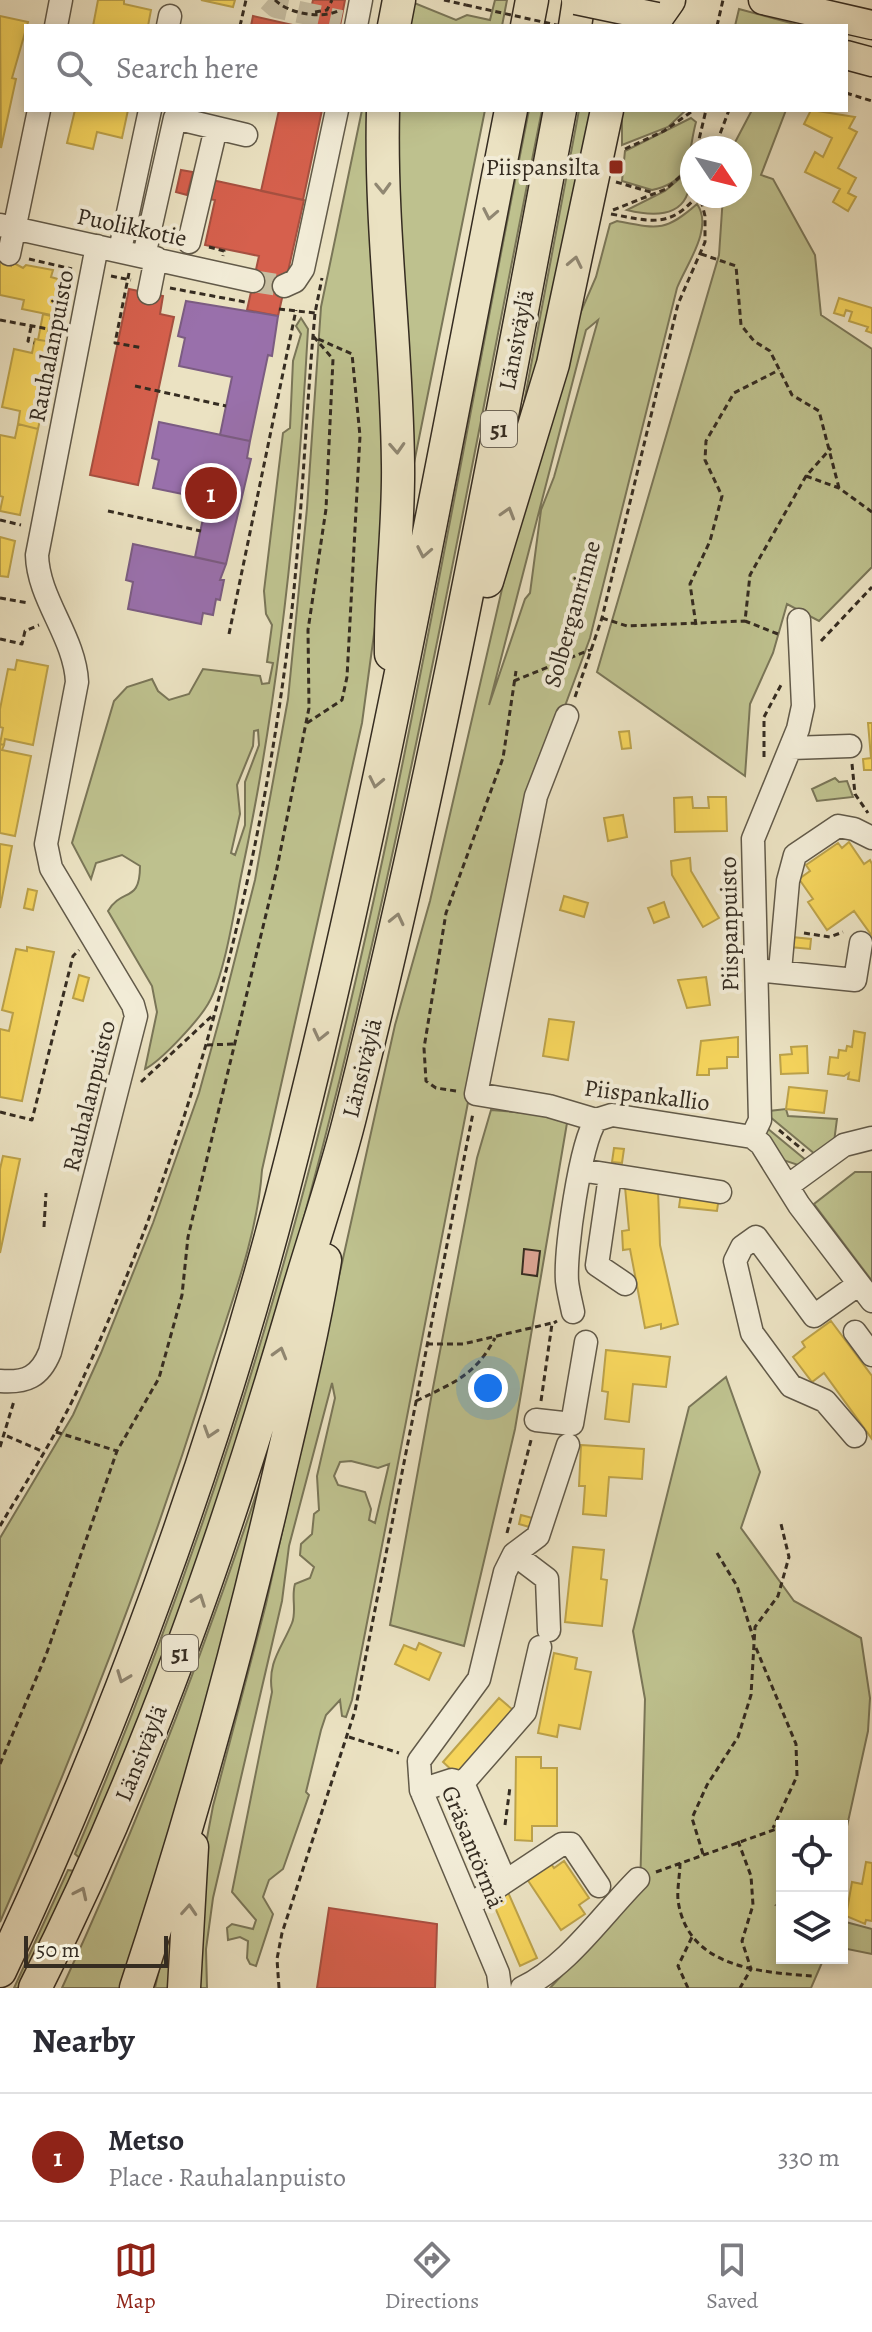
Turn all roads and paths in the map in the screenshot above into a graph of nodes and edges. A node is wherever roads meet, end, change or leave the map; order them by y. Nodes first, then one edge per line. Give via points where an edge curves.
1 (61, 0) edge
2 (246, 0) edge
3 (277, 0) edge
4 (332, 0) edge
5 (399, 0) edge
6 (444, 0) edge
7 (532, 0) edge
8 (578, 0) edge
9 (630, 0) edge
10 (723, 0) edge
11 (763, 0) edge
12 (668, 14) edge
13 (351, 15) edge
14 (56, 24) edge
15 (240, 24) edge
16 (394, 24) edge
17 (527, 24) edge
18 (552, 24) edge
19 (575, 24) edge
20 (624, 24) edge
21 (717, 24) edge
22 (872, 25) edge
23 (848, 56) edge
24 (872, 62) edge
25 (848, 94) edge
26 (872, 101) edge
27 (38, 112) edge
28 (150, 112) edge
29 (337, 112) edge
30 (383, 112) edge
31 (511, 112) edge
32 (560, 112) edge
33 (607, 112) edge
34 (690, 112) edge
35 (693, 112) edge
36 (705, 112) edge
37 (728, 112) edge
38 (703, 118) junction
39 (216, 128) junction
40 (246, 135) dead end
41 (699, 136) edge
42 (719, 136) edge
43 (620, 151) dead end
44 (680, 177) edge
45 (613, 181) dead end
46 (654, 193) junction
47 (687, 208) edge
48 (703, 208) edge
49 (8, 227) edge
50 (195, 244) joint
51 (97, 246) junction
52 (120, 250) junction
53 (224, 251) dead end
54 (699, 253) junction
55 (9, 254) joint
56 (150, 257) junction
57 (324, 269) dead end
58 (79, 271) dead end
59 (127, 280) dead end
60 (253, 281) tunnel mouth
61 (284, 286) dead end
62 (149, 293) dead end
63 (279, 309) dead end
64 (296, 310) junction
65 (315, 313) junction
66 (0, 320) edge
67 (31, 326) junction
68 (67, 332) dead end
69 (313, 336) junction
70 (34, 343) dead end
71 (143, 348) dead end
72 (779, 370) junction
73 (135, 386) dead end
74 (226, 406) dead end
75 (831, 448) junction
76 (806, 476) junction
77 (839, 488) junction
78 (108, 511) dead end
79 (872, 512) edge
80 (0, 520) edge
81 (28, 527) dead end
82 (201, 531) dead end
83 (872, 587) edge
84 (0, 598) edge
85 (47, 615) junction
86 (602, 618) junction
87 (799, 620) dead end
88 (745, 621) junction
89 (696, 625) junction
90 (229, 634) dead end
91 (0, 639) edge
92 (593, 648) junction
93 (802, 655) junction
94 (516, 671) dead end
95 (514, 681) junction
96 (393, 705) junction
97 (567, 716) joint
98 (306, 724) junction
99 (435, 748) junction
100 (791, 748) junction
101 (851, 756) joint
102 (872, 819) edge
103 (872, 838) edge
104 (784, 930) junction
105 (93, 936) junction
106 (854, 936) joint
107 (756, 971) junction
108 (780, 971) junction
109 (214, 1014) junction
110 (233, 1044) junction
111 (207, 1045) junction
112 (141, 1071) dead end
113 (436, 1088) dead end
114 (476, 1094) junction
115 (0, 1112) edge
116 (596, 1120) junction
117 (348, 1126) junction
118 (756, 1128) junction
119 (872, 1138) edge
120 (817, 1165) junction
121 (580, 1170) junction
122 (610, 1176) junction
123 (789, 1185) junction
124 (720, 1192) dead end
125 (46, 1193) dead end
126 (44, 1227) dead end
127 (625, 1284) dead end
128 (865, 1292) edge
129 (573, 1312) dead end
130 (552, 1324) dead end
131 (855, 1332) dead end
132 (495, 1338) junction
133 (586, 1342) dead end
134 (427, 1344) junction
135 (872, 1355) edge
136 (0, 1381) edge
137 (14, 1400) dead end
138 (416, 1401) junction
139 (536, 1420) dead end
140 (56, 1432) junction
141 (6, 1436) junction
142 (855, 1436) dead end
143 (568, 1445) dead end
144 (0, 1447) edge
145 (117, 1451) junction
146 (44, 1452) junction
147 (781, 1524) dead end
148 (0, 1526) edge
149 (717, 1553) dead end
150 (514, 1554) junction
151 (755, 1644) junction
152 (349, 1737) junction
153 (210, 1750) junction
154 (419, 1761) junction
155 (0, 1764) edge
156 (463, 1783) junction
157 (421, 1790) junction
158 (773, 1828) junction
159 (776, 1828) edge
160 (738, 1841) junction
161 (703, 1854) junction
162 (680, 1863) junction
163 (500, 1869) dead end
164 (638, 1879) joint
165 (599, 1886) dead end
166 (479, 1899) dead end
167 (692, 1935) junction
168 (544, 1952) dead end
169 (751, 1969) junction
170 (0, 1971) edge
171 (812, 1976) dead end
172 (532, 1983) edge
173 (35, 1988) edge
174 (136, 1988) edge
175 (184, 1988) edge
176 (279, 1988) edge
177 (500, 1988) edge
178 (688, 1988) edge
179 (740, 1988) edge

1 - 14 street
2 - 15 path
3 - 4 path via 320,13
3 - 13 path via 282,7 325,17 339,11
5 - 16 highway
6 - 18 path, bridge
7 - 17 highway
8 - 12 main road, bridge
8 - 19 highway
9 - 20 highway
10 - 21 path
11 - 22 main road
23 - 24 main road
25 - 26 path
27 - 49 street
28 - 52 street
29 - 61 street via 303,269
30 -> 96 highway, 51 via 385,264 398,465 390,605
31 -> 96 highway, Länsiväylä / 51
32 - 99 highway, Länsiväylä / 51
99 -> 33 highway via 553,364
34 - 43 path via 664,131
35 - 38 path
36 - 38 path
37 - 42 path
38 - 41 path
39 - 40 street
39 - 50 street
39 - 56 street via 175,118
44 - 46 path
45 - 46 path
46 - 47 path via 606,213 661,221
48 - 54 path, Solberganrinne via 705,242
49 - 51 street, Puolikkotie
49 - 55 street
50 - 53 path
51 - 52 street, Puolikkotie
51 - 85 street, Rauhalanpuisto via 37,555
52 - 56 street, Puolikkotie
54 - 72 path via 736,266 741,325 770,351
54 - 86 path, Solberganrinne via 678,304
55 - 58 path
56 - 60 street, Puolikkotie
56 - 62 street
57 - 65 path
59 - 71 path via 115,343
63 - 64 path
64 - 65 path
64 - 90 path
65 - 69 path
66 - 67 path
67 - 68 path
67 - 70 path via 28,341
69 - 98 path via 333,359 326,509 308,630
69 - 98 path via 352,354 360,436 347,677 342,700
69 - 109 path via 284,675 257,837
72 - 75 path via 792,395 819,411
72 - 89 path via 734,393 706,441 705,460 722,496 710,541 690,584
73 - 74 path
75 - 76 path
75 - 77 path
76 - 77 path
76 - 88 path via 750,575
77 - 79 path
78 - 82 path
80 - 81 path
83 - 93 path
84 - 85 path
85 - 91 path via 25,631 22,644
85 - 105 street, Rauhalanpuisto via 74,660 77,682 46,854
86 - 89 path via 627,626
86 - 92 path, Solberganrinne
87 - 93 street, Piispanpuisto
88 - 89 path
88 - 93 path via 778,634
92 - 95 path
92 - 97 path, Solberganrinne
93 - 100 street, Piispanpuisto via 803,706
94 - 95 path
95 - 113 path via 503,758 446,913 424,1048 424,1077
96 -> 170 highway, Länsiväylä / 51 via 282,1197 222,1398 170,1555 83,1784
97 - 114 street, Solberganrinne via 536,796
98 - 110 path
117 -> 99 highway, Länsiväylä / 51
100 - 101 street
100 - 107 street, Piispanpuisto via 753,839
101 - 102 path via 854,794
103 - 104 street via 838,826 795,855
104 - 106 path
104 - 108 street
105 - 115 path via 73,956 32,1120
105 - 136 street, Rauhalanpuisto via 133,1005 135,1028 50,1352 39,1373 29,1379
106 - 108 street via 855,980
107 - 108 street
107 - 118 street, Piispanpuisto
109 - 111 path
109 - 112 path via 137,1085
110 - 111 path
110 - 145 path via 159,1378
111 - 140 path via 159,1191 84,1377
114 - 116 street, Piispankallio
114 - 134 path
116 - 118 street, Piispankallio via 612,1115
116 - 121 street via 587,1133
117 - 153 highway via 316,1315
173 -> 117 highway, Länsiväylä / 51 via 116,1815 190,1625 251,1456
118 - 120 path via 789,1138
118 - 123 street
119 - 120 street via 844,1145
120 - 123 street
121 - 122 street
121 - 129 street via 567,1280
122 - 124 street
122 - 127 street via 597,1265
123 - 128 street
125 - 126 path
128 - 142 street via 814,1316 756,1237 735,1261 752,1333 791,1386 825,1401
130 - 132 path
131 - 135 street
132 - 134 path
132 - 138 path via 482,1362 461,1380
133 - 139 street via 572,1424
134 - 138 path
137 - 141 path
138 - 152 path
140 - 145 path
140 - 146 path
141 - 144 path
141 - 146 path
143 - 150 street via 538,1536
145 - 155 path via 46,1655
146 - 148 path
147 - 151 path via 789,1557 778,1596 755,1627
149 - 151 path via 737,1586
150 - 154 street, Gräsantörmä via 479,1679
150 - 156 street via 547,1579 544,1639 525,1712
151 - 158 path via 796,1744 797,1776
151 - 161 path via 751,1695 738,1737 692,1818
152 - 154 path
152 - 176 path via 282,1933
153 - 174 highway
175 -> 153 highway via 193,1847
154 - 157 street, Gräsantörmä
156 - 157 street via 452,1780
156 - 163 street
157 - 177 street, Gräsantörmä
158 - 159 path
158 - 160 path
160 - 161 path
160 - 169 path via 751,1876 753,1905 742,1941
161 - 162 path
162 - 164 path
162 - 167 path via 678,1901
164 - 172 street
165 - 166 street via 571,1844 562,1844
167 - 169 path via 726,1963
167 - 178 path via 678,1966
168 - 172 street
169 - 171 path
169 - 179 path

